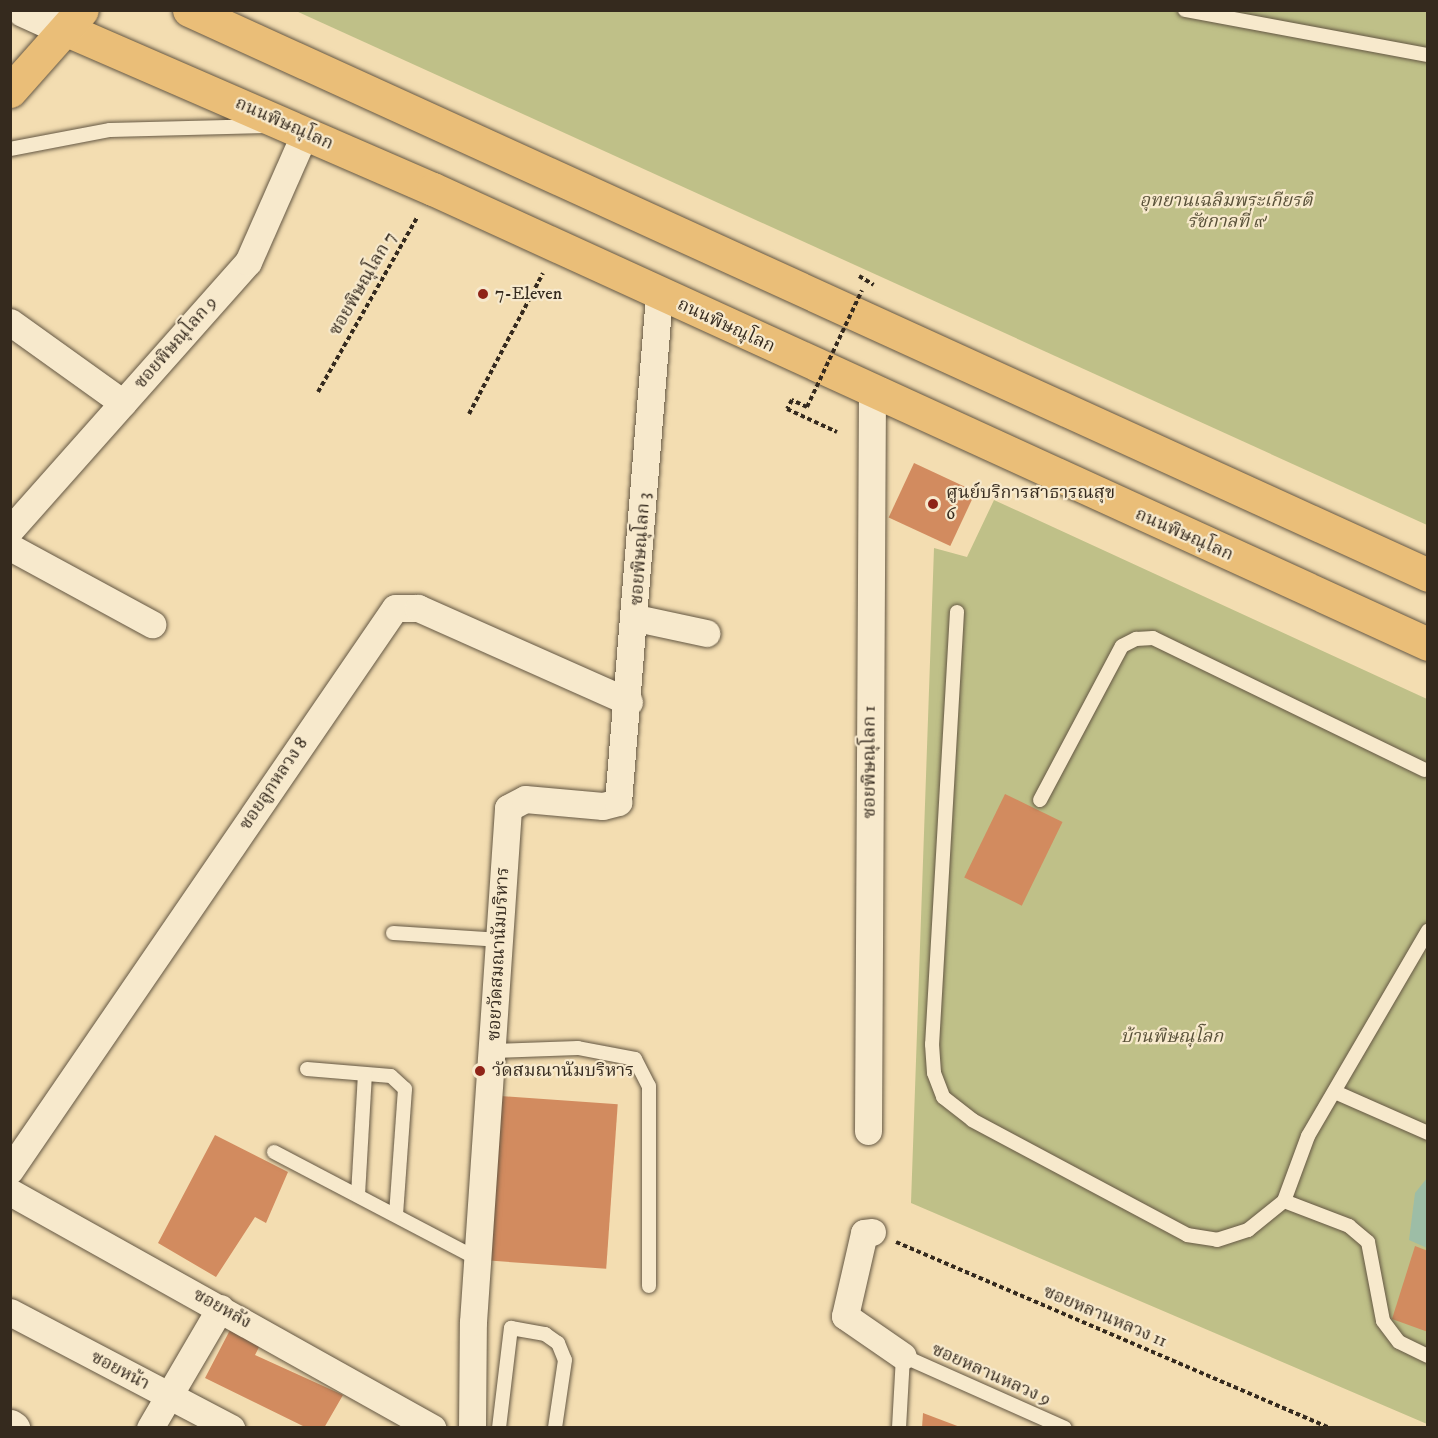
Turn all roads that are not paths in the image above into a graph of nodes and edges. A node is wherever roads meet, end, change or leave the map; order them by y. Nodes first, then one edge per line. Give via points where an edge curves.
1 (22, 10) edge
2 (189, 10) edge
3 (1185, 10) edge
4 (74, 20) edge
5 (1428, 56) edge
6 (10, 91) edge
7 (296, 129) junction
8 (10, 149) edge
9 (659, 296) junction
10 (10, 322) edge
11 (872, 394) junction
12 (123, 404) junction
13 (10, 530) edge
14 (10, 548) edge
15 (1428, 575) edge
16 (957, 612) dead end
17 (636, 618) junction
18 (152, 624) dead end
19 (706, 633) dead end
20 (1428, 644) edge
21 (629, 702) junction
22 (1427, 769) edge
23 (1040, 800) dead end
24 (618, 802) joint
25 (1428, 932) edge
26 (393, 933) dead end
27 (502, 940) junction
28 (494, 1052) junction
29 (307, 1069) dead end
30 (365, 1074) junction
31 (1335, 1092) junction
32 (868, 1131) dead end
33 (1428, 1133) edge
34 (274, 1152) dead end
35 (10, 1170) edge
36 (10, 1192) edge
37 (358, 1195) junction
38 (1284, 1201) junction
39 (396, 1214) junction
40 (872, 1232) road end
41 (478, 1260) junction
42 (649, 1286) dead end
43 (220, 1308) junction
44 (10, 1312) edge
45 (903, 1356) junction
46 (1428, 1356) edge
47 (168, 1396) junction
48 (150, 1428) edge
49 (231, 1428) edge
50 (433, 1428) edge
51 (472, 1428) edge
52 (499, 1428) edge
53 (555, 1428) edge
54 (899, 1428) edge
55 (1065, 1428) edge

1 - 4 main road, ถนนพิษณุโลก
2 - 15 main road
3 - 5 lane
4 - 6 main road
4 - 7 main road, ถนนพิษณุโลก
7 - 8 lane via 110,130
7 - 9 main road, ถนนพิษณุโลก
7 - 12 street, ซอยพิษณุโลก 9 via 248,262
9 - 11 main road, ถนนพิษณุโลก
9 - 17 street, ซอยพิษณุโลก 3
10 - 12 street
11 - 20 main road, ถนนพิษณุโลก
11 - 32 street, ซอยพิษณุโลก 1
12 - 13 street, ซอยพิษณุโลก 9
14 - 18 street
16 - 38 lane via 932,1044 934,1073 943,1097 972,1120 1187,1235 1218,1240 1248,1230
17 - 19 street
17 - 21 street, ซอยพิษณุโลก 3
21 - 24 street, ซอยพิษณุโลก 3
21 - 35 street, ซอยลูกหลวง 8 via 418,608 395,608
22 - 23 lane via 1154,638 1136,639 1122,646
24 - 27 street, ซอยวัดสมณานัมบริหาร via 603,806 525,799 508,808
25 - 31 lane
26 - 27 lane
27 - 28 street, ซอยวัดสมณานัมบริหาร
28 - 41 street, ซอยวัดสมณานัมบริหาร
28 - 42 lane via 578,1048 635,1059 649,1086
29 - 30 lane
30 - 37 lane
30 - 39 lane via 391,1076 405,1089
31 - 33 lane
31 - 38 lane via 1308,1136
34 - 37 lane
36 - 43 street, ซอยหลัง
37 - 39 lane
38 - 46 lane via 1349,1226 1368,1242 1383,1321 1398,1342
39 - 41 lane
40 - 45 street via 864,1233 845,1316
41 - 51 street, ซอยวัดสมณานัมบริหาร
43 - 47 street
43 - 50 street, ซอยหลัง
44 - 47 street, ซอยหน้า
45 - 54 lane
45 - 55 lane, ซอยหลานหลวง 9
47 - 48 street
47 - 49 street, ซอยหน้า
52 - 53 lane via 511,1328 545,1334 558,1343 565,1360

